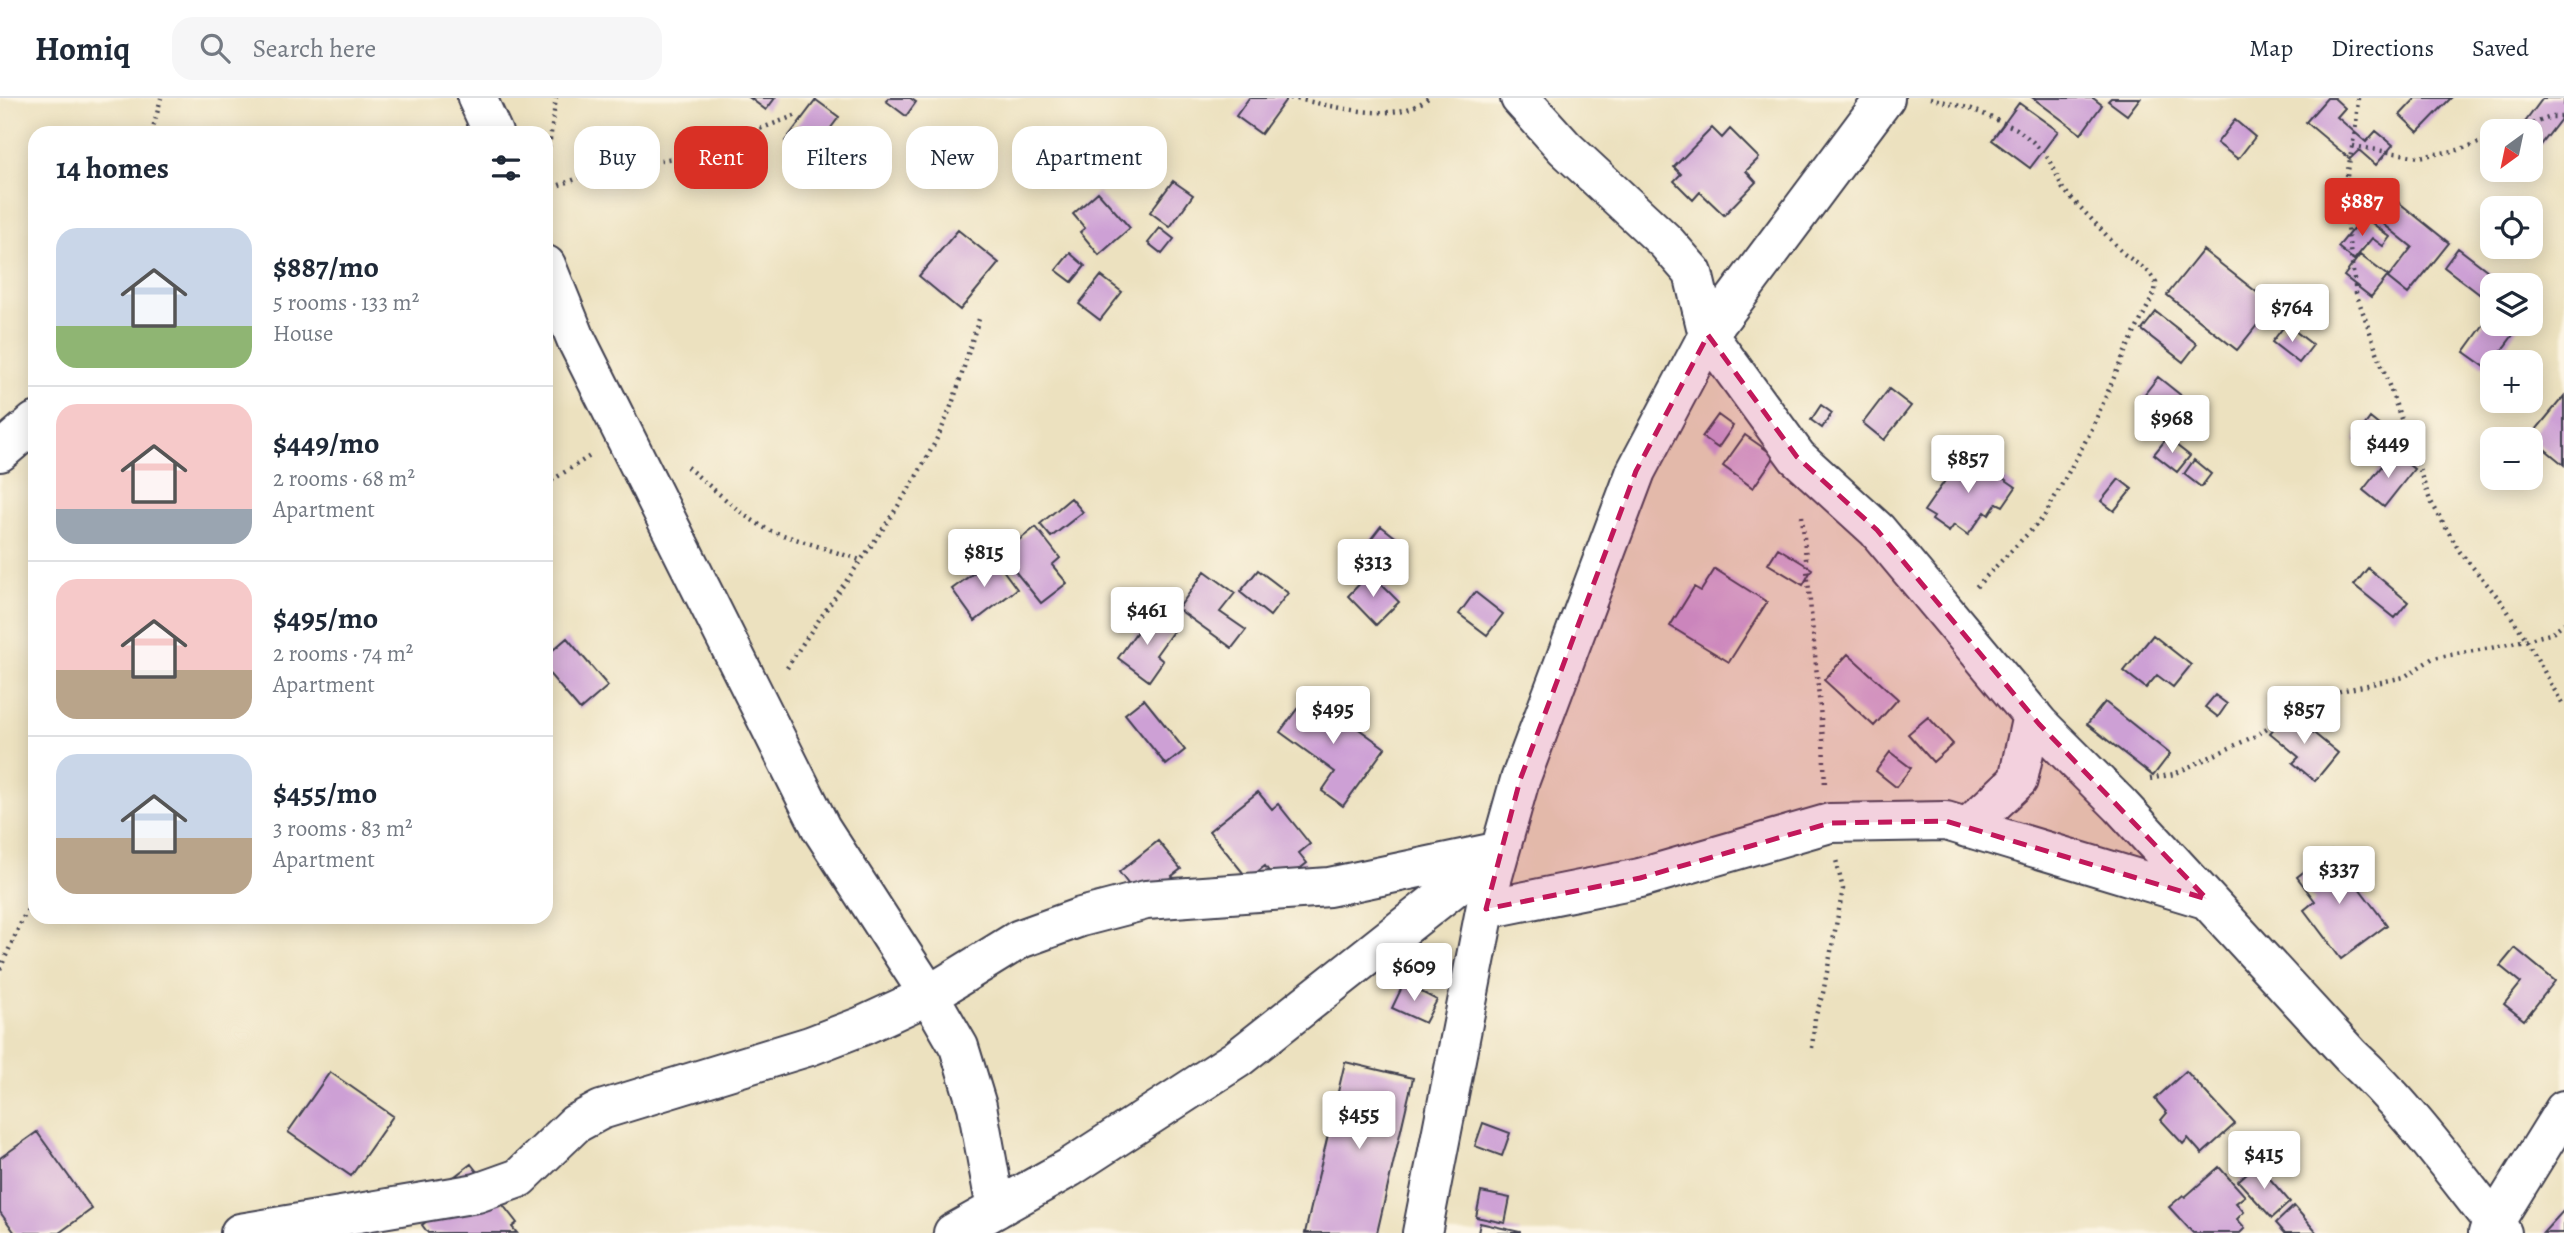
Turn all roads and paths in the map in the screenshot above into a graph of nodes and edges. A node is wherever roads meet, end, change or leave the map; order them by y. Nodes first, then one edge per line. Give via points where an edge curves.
1 (161, 98) edge
2 (477, 98) edge
3 (556, 98) edge
4 (1290, 98) edge
5 (1428, 98) edge
6 (1520, 98) edge
7 (1885, 98) edge
8 (1930, 98) edge
9 (2358, 98) edge
10 (797, 116) dead end
11 (2564, 117) edge
12 (2543, 120) edge
13 (154, 126) edge
14 (490, 126) edge
15 (552, 126) edge
16 (2480, 142) edge
17 (2353, 146) junction
18 (553, 187) edge
19 (553, 282) edge
20 (979, 319) dead end
21 (1708, 335) junction
22 (618, 425) junction
23 (28, 428) edge
24 (0, 452) edge
25 (1797, 457) junction
26 (681, 463) dead end
27 (553, 480) edge
28 (860, 560) junction
29 (1948, 617) junction
30 (2564, 623) edge
31 (2526, 639) junction
32 (2564, 707) edge
33 (762, 709) junction
34 (2032, 715) junction
35 (2105, 790) junction
36 (1830, 823) junction
37 (1967, 828) junction
38 (1500, 850) junction
39 (2207, 899) junction
40 (1486, 909) junction
41 (28, 910) edge
42 (0, 969) edge
43 (929, 995) junction
44 (1812, 1048) dead end
45 (2564, 1110) edge
46 (996, 1209) junction
47 (300, 1228) edge
48 (2495, 1230) edge
49 (240, 1233) edge
50 (953, 1233) edge
51 (1422, 1233) edge

1 - 13 path
2 - 14 street
3 - 15 path
4 - 5 path via 1386,114 1418,107
6 - 21 street via 1693,273
7 - 21 street
8 - 29 path via 1972,109 2017,129 2033,142 2050,160 2063,189 2156,283 2091,431 2044,517
9 - 17 path
10 - 18 path via 687,156 603,169
11 - 12 path
16 - 17 path via 2419,157
17 - 31 path via 2343,199 2356,293 2430,500 2460,552
19 - 22 street
20 - 28 path via 942,429
21 - 25 street
21 - 38 street via 1636,471 1520,780
22 - 27 path via 590,456
22 - 33 street
23 - 24 street
25 - 29 street via 1877,530
25 - 36 path
26 - 28 path via 768,530
28 - 33 path
29 - 34 street
30 - 31 path via 2550,634
31 - 32 path
31 - 35 path via 2433,658 2404,677 2336,692 2298,706 2257,734 2174,774
33 - 43 street via 821,828
34 - 35 street
34 - 37 street via 2018,780
35 - 39 street
36 - 37 street via 1946,821
36 - 40 street via 1640,878
36 - 44 path via 1843,889
37 - 39 street
38 - 40 street
38 - 43 street via 1329,887 1146,900 1020,939
38 - 46 street via 1237,1059 1069,1168
39 - 48 street via 2425,1132
40 - 51 street
41 - 42 path
43 - 46 street via 959,1047 977,1106
43 - 47 street via 810,1046 601,1110 575,1124 519,1178 477,1194
45 - 48 street
46 - 50 street
47 - 49 street

